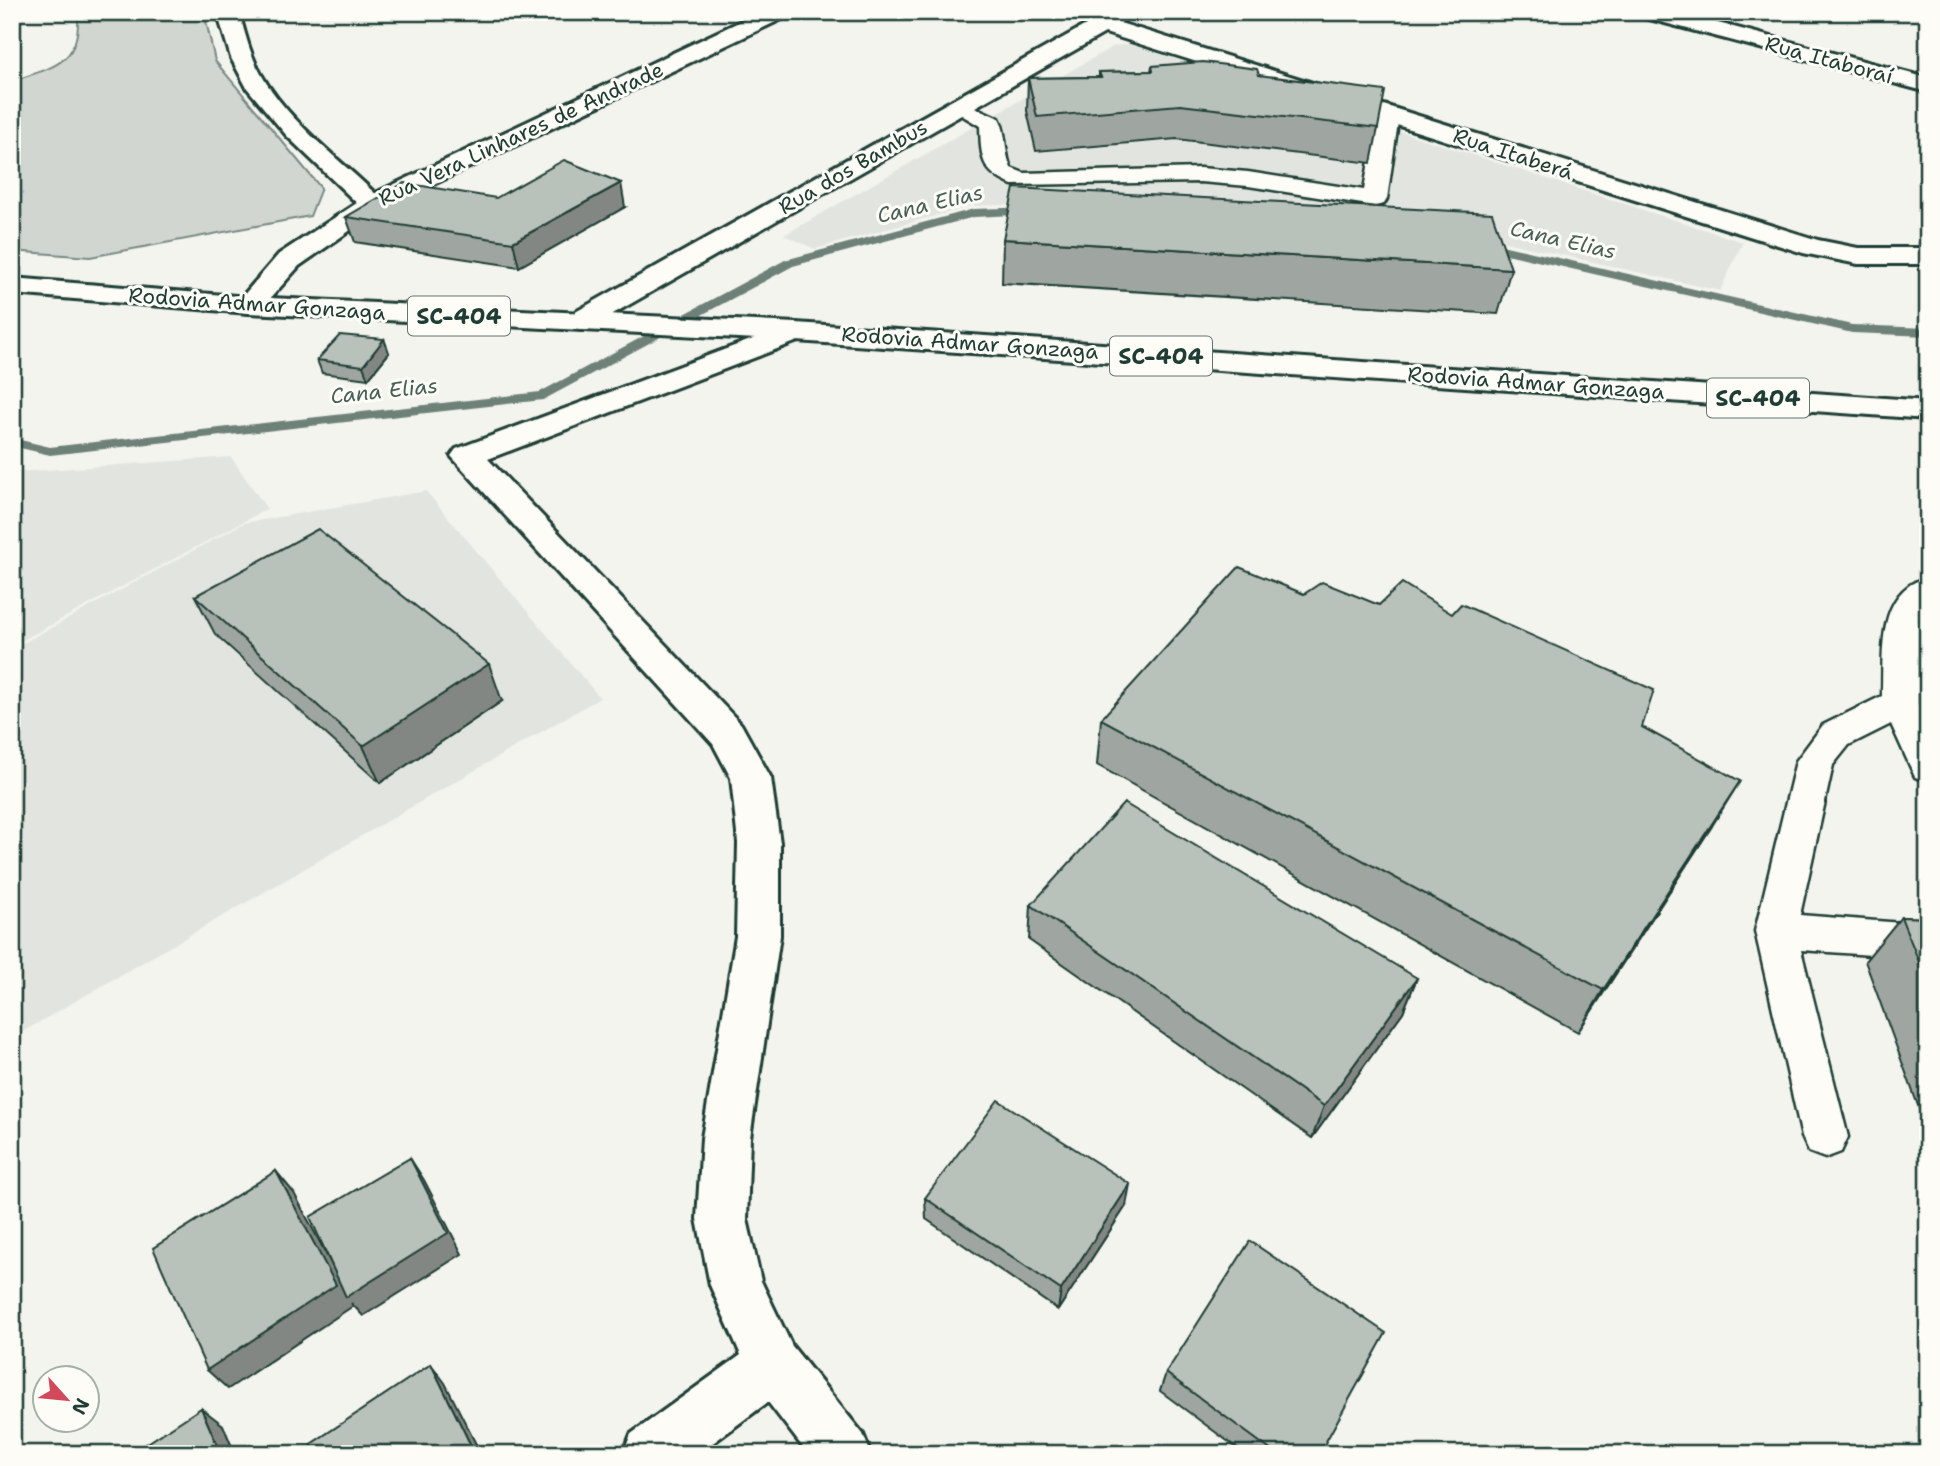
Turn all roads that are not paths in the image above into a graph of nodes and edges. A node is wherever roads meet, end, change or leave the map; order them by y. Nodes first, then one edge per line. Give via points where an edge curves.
1 (228, 12) edge
2 (778, 12) edge
3 (1125, 12) edge
4 (1650, 12) edge
5 (1103, 25) junction
6 (1928, 85) edge
7 (959, 107) junction
8 (1388, 115) junction
9 (372, 204) junction
10 (1928, 256) edge
11 (12, 286) edge
12 (249, 305) junction
13 (580, 321) junction
14 (796, 332) junction
15 (1928, 410) edge
16 (1928, 588) edge
17 (1900, 703) junction
18 (1928, 767) edge
19 (1776, 932) junction
20 (1928, 942) edge
21 (1825, 1137) dead end
22 (773, 1365) junction
23 (651, 1454) edge
24 (843, 1454) edge

1 - 9 street via 254,82
2 - 9 street, Rua Vera Linhares de Andrade
3 - 5 street, Rua dos Bambus
4 - 6 street, Rua Itaboraí
5 - 7 street, Rua dos Bambus
5 - 8 street, Rua Itaberá
7 - 8 lane via 991,123 993,153 1001,172 1021,180 1200,175 1376,199
7 - 13 street, Rua dos Bambus
8 - 10 street, Rua Itaberá via 1812,247 1858,256
9 - 12 street, Rua Vera Linhares de Andrade via 325,231 285,262
11 - 12 street, Rodovia Admar Gonzaga / SC-404
12 - 13 street, Rodovia Admar Gonzaga / SC-404
13 - 14 street, Rodovia Admar Gonzaga / SC-404
14 - 15 street, Rodovia Admar Gonzaga / SC-404
14 - 22 street via 467,456 727,734 751,778 759,843 758,936 726,1138 722,1219 736,1285
16 - 17 lane via 1918,593 1902,620
17 - 18 lane
17 - 19 lane via 1836,736 1815,761
19 - 20 lane
19 - 21 lane
22 - 23 street
22 - 24 street

